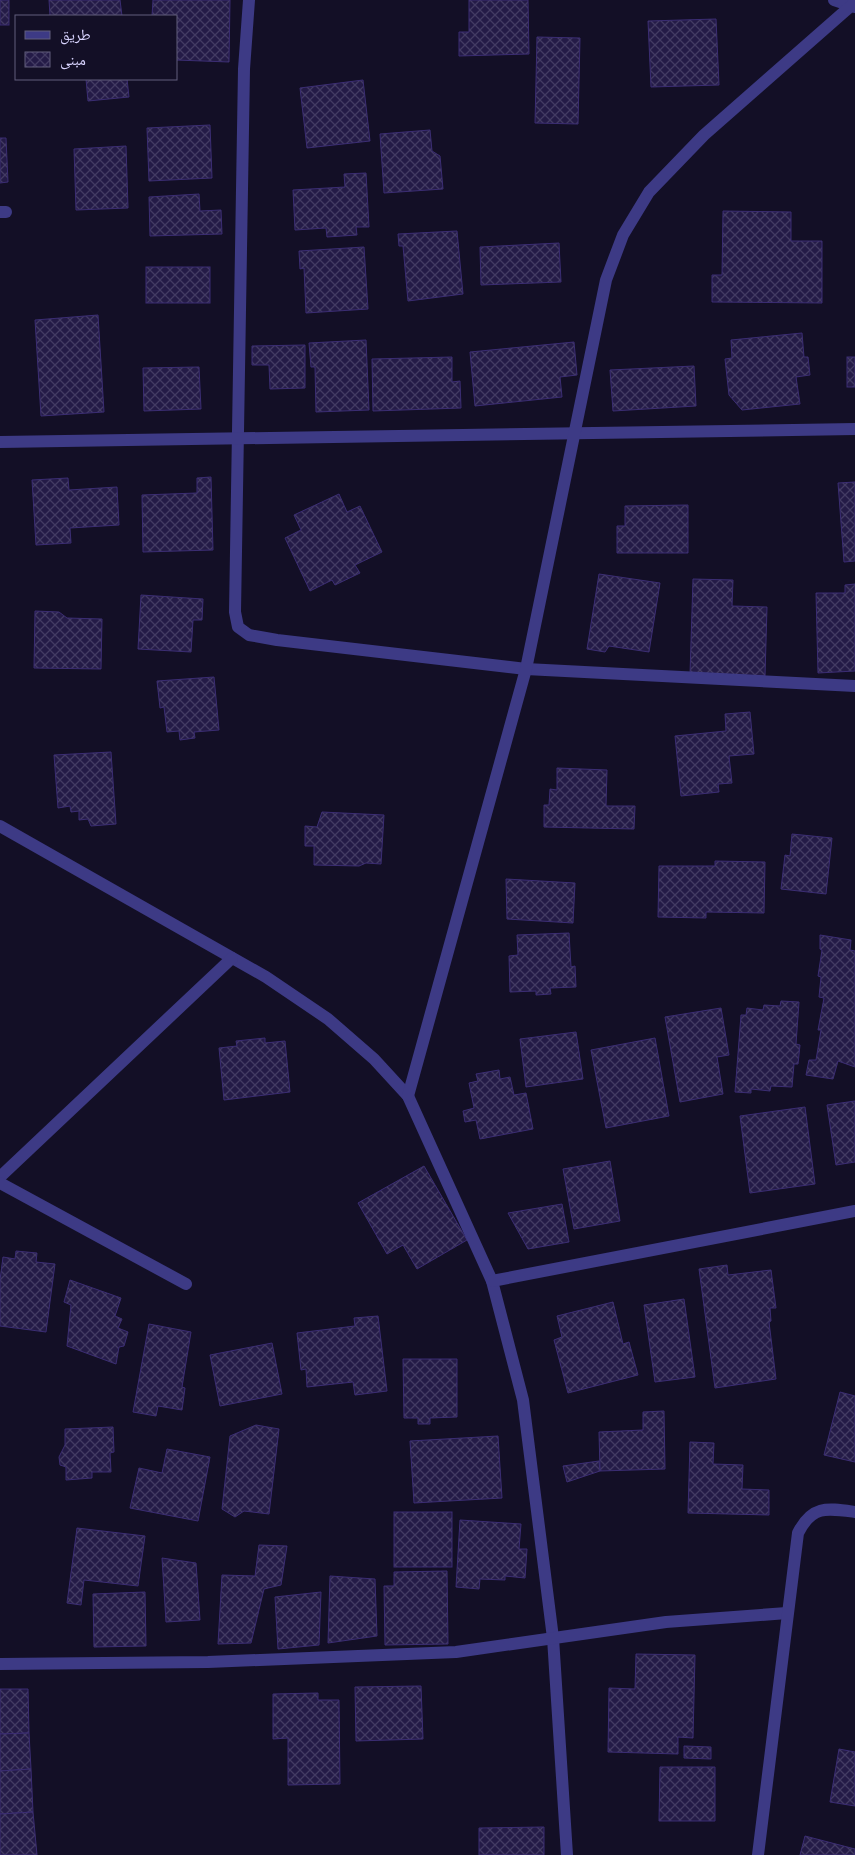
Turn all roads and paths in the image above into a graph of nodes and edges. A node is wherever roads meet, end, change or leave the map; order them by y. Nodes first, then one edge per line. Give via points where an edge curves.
1 (249, 0) edge
2 (834, 0) edge
3 (854, 6) edge
4 (855, 429) edge
5 (573, 434) junction
6 (238, 439) junction
7 (0, 442) edge
8 (526, 670) junction
9 (855, 686) edge
10 (0, 826) edge
11 (232, 958) junction
12 (408, 1096) junction
13 (0, 1177) edge
14 (0, 1183) edge
15 (855, 1211) edge
16 (492, 1281) junction
17 (186, 1284) dead end
18 (855, 1512) edge
19 (787, 1614) junction
20 (553, 1638) junction
21 (0, 1664) edge
22 (567, 1855) edge
23 (758, 1855) edge

1 - 6 street via 243,79
2 - 3 street
3 - 5 street via 704,135 649,192 623,234 606,280
4 - 5 street
5 - 6 street
5 - 8 street
6 - 7 street
6 - 8 street via 235,612 238,626 249,635
8 - 9 street
8 - 12 street
10 - 11 street
11 - 12 street via 328,1019 374,1059
11 - 13 street
12 - 16 street
14 - 17 street
15 - 16 street
16 - 20 street via 523,1400
18 - 19 street via 824,1510 813,1513 804,1522 798,1533
19 - 20 street via 666,1622
19 - 23 street
20 - 21 street via 456,1652 208,1662
20 - 22 street

